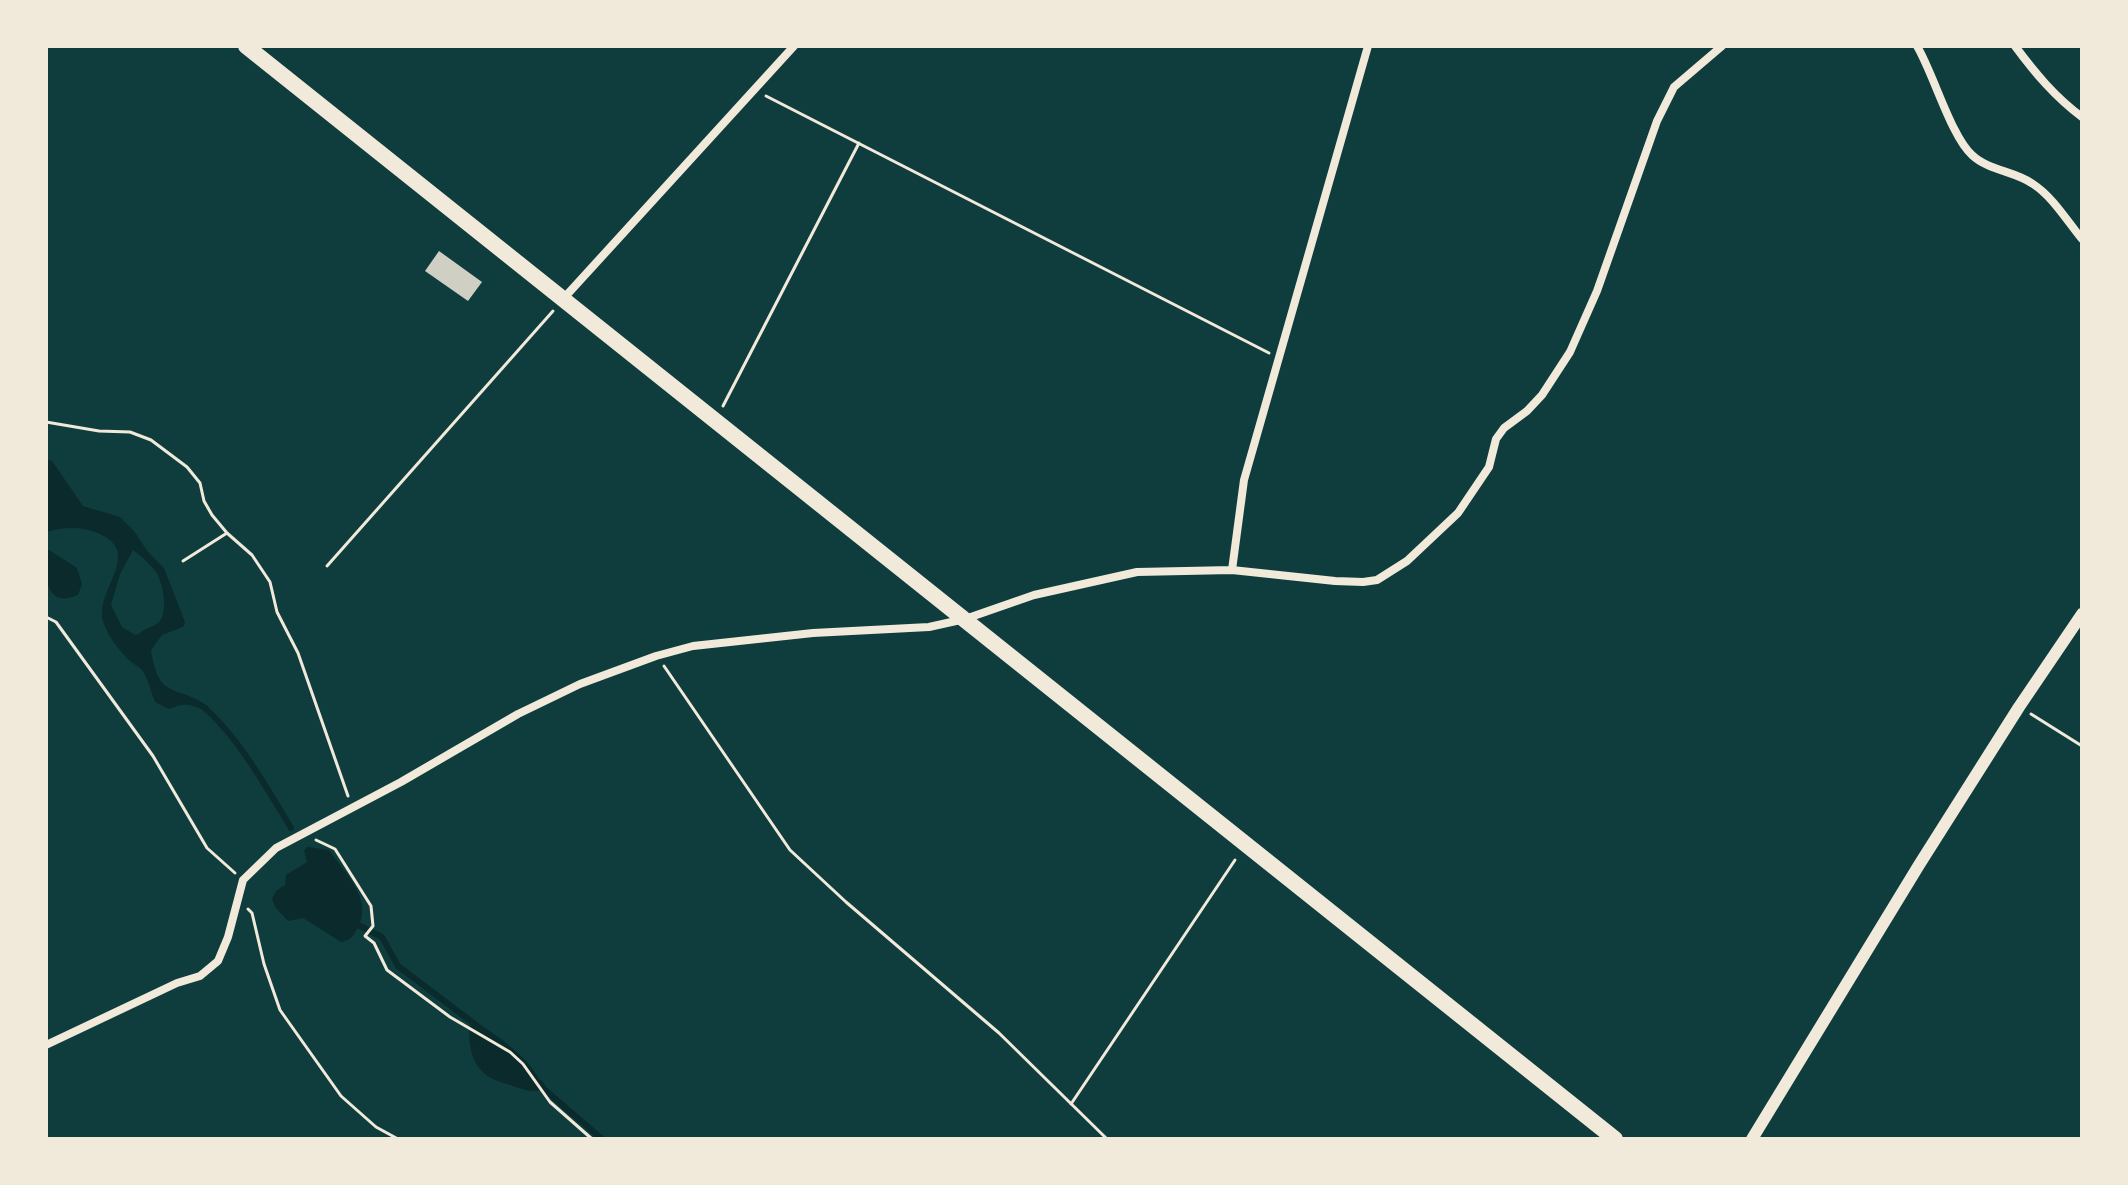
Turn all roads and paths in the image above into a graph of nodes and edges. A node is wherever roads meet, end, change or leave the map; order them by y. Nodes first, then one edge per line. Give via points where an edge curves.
1 (246, 46) edge
2 (794, 46) edge
3 (1368, 46) edge
4 (1722, 46) edge
5 (1917, 46) edge
6 (2015, 46) edge
7 (754, 90) junction
8 (2082, 117) edge
9 (859, 143) junction
10 (2082, 239) edge
11 (564, 298) junction
12 (1279, 358) junction
13 (716, 420) junction
14 (47, 422) edge
15 (46, 430) edge
16 (227, 533) junction
17 (183, 561) dead end
18 (327, 566) dead end
19 (1232, 570) junction
20 (2082, 614) edge
21 (46, 617) edge
22 (965, 619) junction
23 (656, 656) junction
24 (2019, 707) junction
25 (2082, 746) edge
26 (353, 807) junction
27 (311, 828) junction
28 (1246, 843) junction
29 (243, 880) junction
30 (239, 897) junction
31 (46, 1045) edge
32 (1071, 1104) junction
33 (398, 1139) edge
34 (592, 1139) edge
35 (1107, 1139) edge
36 (1615, 1139) edge
37 (1752, 1139) edge

1 - 11 main road
2 - 7 street
3 - 12 street
4 - 19 street via 1674,87 1648,141 1597,291 1570,352 1542,395 1496,439 1489,467 1458,513 1407,561 1377,580
5 - 10 street via 1960,142 1974,157 2044,192
6 - 8 street
7 - 9 path
7 - 11 street
9 - 12 path
9 - 13 path
11 - 13 main road
11 - 18 path
12 - 19 street via 1244,480
13 - 22 main road
14 - 15 path
14 - 16 path via 130,432 151,440 187,467
16 - 17 path
16 - 26 path via 252,555 270,582
19 - 22 street via 1137,572 1034,595
20 - 24 street
21 - 29 path via 56,622 153,756 207,848
22 - 23 street via 929,627 708,644
22 - 28 main road
23 - 26 street via 518,714
23 - 32 path via 790,850 999,1033
24 - 25 path
24 - 37 street
26 - 27 street
27 - 29 street via 276,848
27 - 34 path via 317,842 335,849 371,906 373,926 365,936 387,970 510,1052 550,1102
28 - 32 path
28 - 36 main road
29 - 30 street
30 - 31 street via 218,961 200,976
30 - 33 path via 252,913 280,1010 341,1096
32 - 35 path

